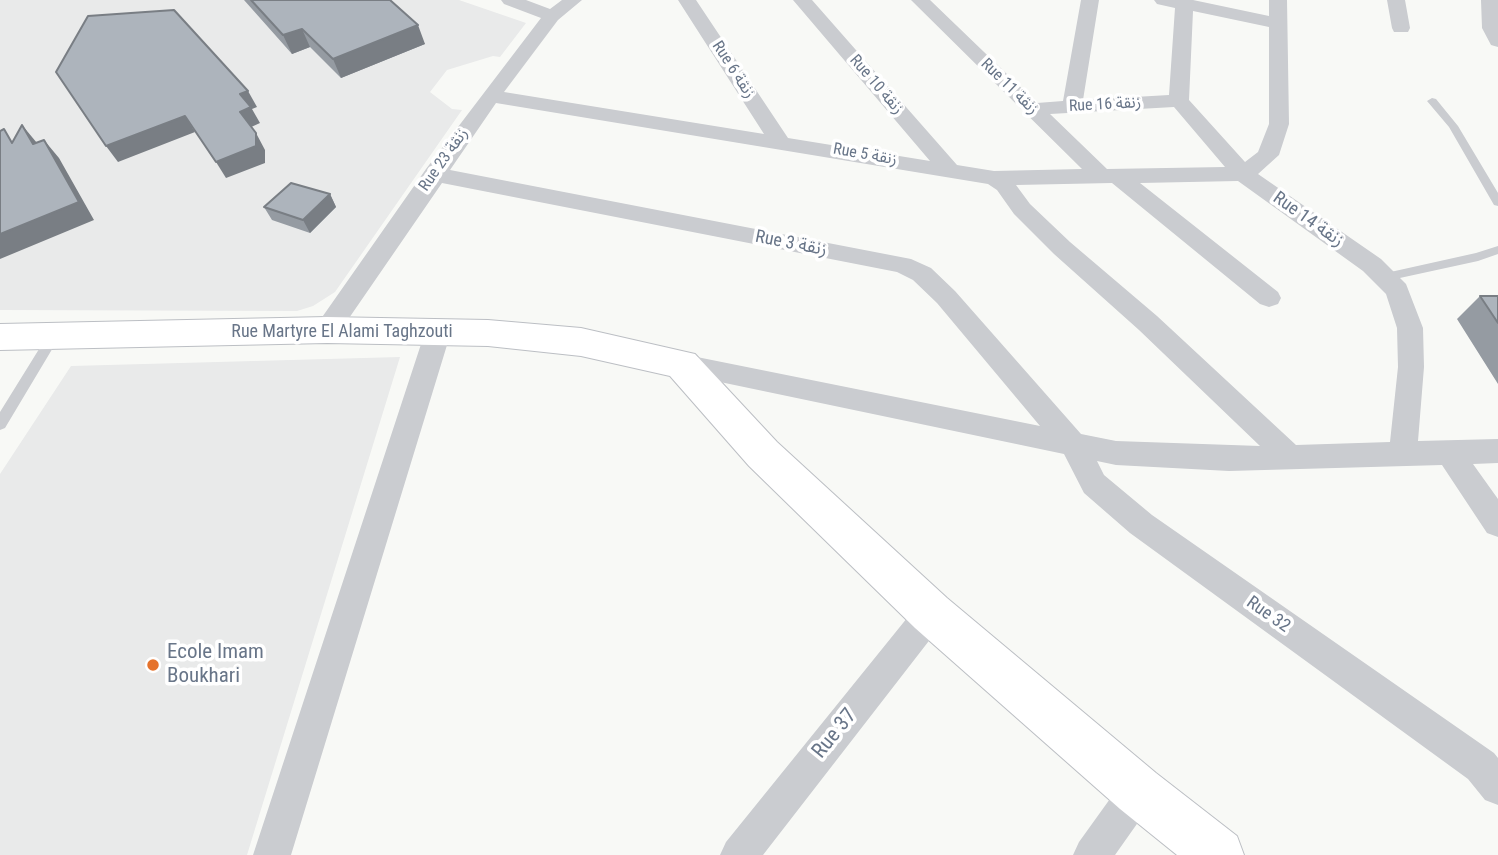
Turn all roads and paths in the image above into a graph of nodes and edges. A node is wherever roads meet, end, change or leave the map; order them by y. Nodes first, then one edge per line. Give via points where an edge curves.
1 (573, 0) edge
2 (687, 0) edge
3 (803, 0) edge
4 (919, 0) edge
5 (1090, 0) edge
6 (1278, 0) edge
7 (1396, 0) edge
8 (1490, 0) edge
9 (519, 1) edge
10 (1177, 1) edge
11 (552, 16) junction
12 (1278, 23) junction
13 (1401, 28) dead end
14 (1498, 41) edge
15 (491, 96) junction
16 (1179, 101) junction
17 (1432, 101) dead end
18 (1072, 108) junction
19 (1031, 109) junction
20 (779, 140) junction
21 (949, 169) junction
22 (1243, 173) junction
23 (434, 174) junction
24 (1107, 174) junction
25 (994, 177) junction
26 (1498, 202) edge
27 (1498, 250) edge
28 (1386, 277) junction
29 (1269, 298) dead end
30 (327, 330) junction
31 (438, 332) junction
32 (54, 336) junction
33 (0, 337) edge
34 (682, 364) junction
35 (0, 424) edge
36 (1073, 446) junction
37 (1498, 451) edge
38 (1403, 452) junction
39 (1450, 453) junction
40 (1293, 458) junction
41 (1498, 524) edge
42 (931, 613) junction
43 (1492, 769) edge
44 (1138, 792) junction
45 (272, 855) edge
46 (739, 855) edge
47 (1092, 855) edge
48 (1218, 855) edge

1 - 11 street, Rue 23 زنقة
2 - 20 street, Rue 6 زنقة
3 - 21 street, Rue 10 زنقة
4 - 19 street, Rue 11 زنقة
5 - 18 street
6 - 12 street
7 - 13 street
8 - 14 street via 1491,28
9 - 11 street
10 - 12 street
10 - 16 street
11 - 15 street, Rue 23 زنقة
12 - 22 street via 1276,139 1268,155
15 - 20 street, Rue 5 زنقة
15 - 23 street, Rue 23 زنقة
16 - 18 street, Rue 16 زنقة
16 - 22 street, Rue 14 زنقة
17 - 26 lane
18 - 19 street, Rue 16 زنقة
19 - 24 street, Rue 11 زنقة
20 - 21 street, Rue 5 زنقة
21 - 25 street, Rue 5 زنقة
22 - 24 street, Rue 5 زنقة
22 - 28 street, Rue 14 زنقة
23 - 30 street, Rue 23 زنقة
23 - 36 street, Rue 3 زنقة via 911,268 946,297
24 - 25 street, Rue 5 زنقة
24 - 29 street, Rue 11 زنقة
25 - 40 street via 1062,248
27 - 28 lane
28 - 38 street, Rue 14 زنقة via 1397,290 1410,328
30 - 31 street, Rue Martyre El Alami Taghzouti
30 - 32 street, Rue Martyre El Alami Taghzouti
31 - 34 street, Rue Martyre El Alami Taghzouti via 581,342
31 - 45 street
32 - 33 street, Rue Martyre El Alami Taghzouti
32 - 35 lane
34 - 36 street
34 - 42 street via 763,454
36 - 40 street via 1161,458
36 - 43 street, Rue 32 via 1094,484 1141,524
37 - 39 street
38 - 39 street
38 - 40 street
39 - 41 street
42 - 44 street
42 - 46 street, Rue 37
44 - 47 street
44 - 48 street

